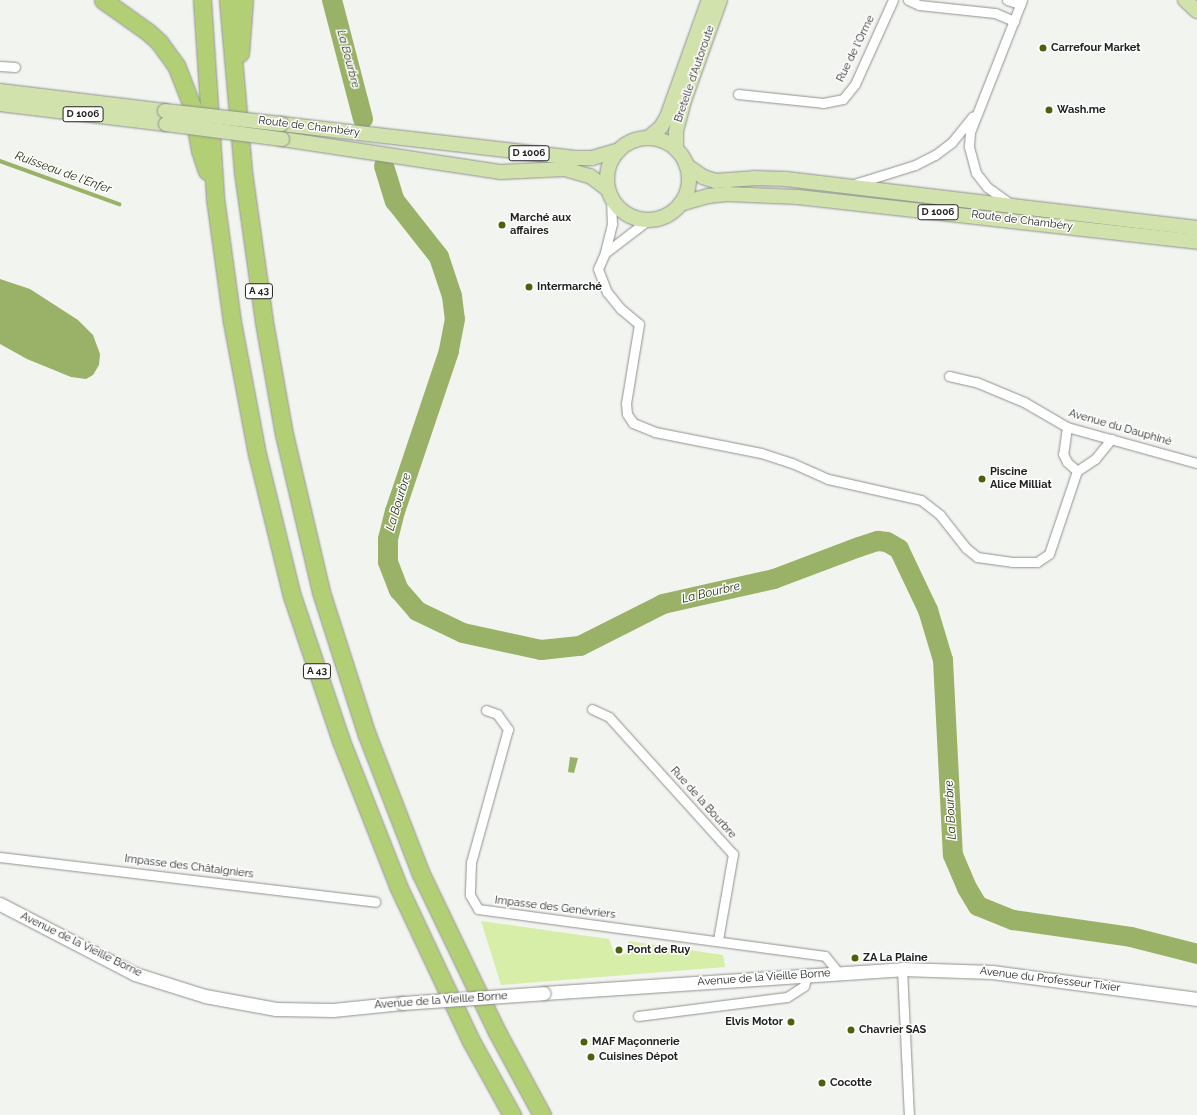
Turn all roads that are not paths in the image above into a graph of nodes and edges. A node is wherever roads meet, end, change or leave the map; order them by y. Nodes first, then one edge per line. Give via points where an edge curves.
1 (104, 0) edge
2 (202, 0) edge
3 (228, 0) edge
4 (244, 0) edge
5 (708, 0) edge
6 (720, 0) edge
7 (893, 0) edge
8 (908, 0) edge
9 (1007, 0) edge
10 (1185, 0) edge
11 (1021, 2) edge
12 (1197, 11) edge
13 (1014, 21) junction
14 (0, 66) edge
15 (15, 67) dead end
16 (0, 91) edge
17 (738, 94) dead end
18 (235, 99) junction
19 (0, 104) edge
20 (980, 107) junction
21 (166, 118) junction
22 (648, 138) junction
23 (676, 149) junction
24 (617, 151) junction
25 (686, 165) junction
26 (848, 187) junction
27 (609, 194) junction
28 (215, 198) junction
29 (680, 204) junction
30 (1014, 205) junction
31 (648, 220) junction
32 (1197, 228) edge
33 (1197, 242) edge
34 (605, 253) junction
35 (949, 376) dead end
36 (1067, 427) junction
37 (1111, 438) junction
38 (1197, 463) edge
39 (1078, 471) junction
40 (592, 709) dead end
41 (486, 710) dead end
42 (0, 857) edge
43 (375, 902) dead end
44 (0, 904) edge
45 (718, 940) junction
46 (902, 969) junction
47 (838, 972) junction
48 (807, 975) junction
49 (1197, 999) edge
50 (638, 1016) dead end
51 (512, 1115) edge
52 (542, 1115) edge
53 (910, 1115) edge

1 - 28 highway via 148,32 176,65 192,106 200,150
2 - 28 highway, A 43
3 - 18 highway, A 43
4 - 18 highway
5 - 22 main road, Bretelle d'Autoroute via 667,117 661,127
6 - 23 main road, Bretelle d'Autoroute via 684,101 676,130
7 - 17 street, Rue de l'Orme via 855,84 843,99 823,102
8 - 13 street via 919,5 995,13
9 - 11 street
10 - 12 main road
11 - 13 street
13 - 20 street
14 - 15 street
16 - 21 main road, Route de Chambéry / D 1006
18 - 52 highway, A 43 via 264,322 285,440 321,592 368,735 421,874 497,1032
19 - 21 main road, Route de Chambéry / D 1006
20 - 26 street via 952,142 935,155 915,165
20 - 30 street via 970,132 971,159 976,173 987,187
21 - 24 main road, Route de Chambéry / D 1006, bridge via 281,124 573,158 592,158
21 - 27 main road, Route de Chambéry / D 1006, bridge via 282,139 500,172 565,169 590,176
22 - 23 main road via 668,143
22 - 24 main road via 631,141
23 - 25 main road
24 - 27 main road via 606,175
25 - 26 main road, Route de Chambéry / D 1006 via 703,177 715,181 754,178
25 - 29 main road via 688,186
26 - 30 main road, Route de Chambéry / D 1006
27 - 31 main road via 620,210 633,218
27 - 34 street via 612,224
28 - 51 highway, A 43 via 243,385 292,596 341,741 398,886 471,1041
29 - 31 main road via 671,213
29 - 33 main road, Route de Chambéry / D 1006 via 726,194 798,197
30 - 32 main road, Route de Chambéry / D 1006
31 - 34 street
34 - 39 street via 598,270 607,292 639,324 626,403 627,414 633,423 655,432 761,453 828,479 921,500 940,515 966,548 977,557 1012,562 1037,562 1049,554
35 - 36 street, Avenue du Dauphiné via 976,382 1024,402
36 - 37 street, Avenue du Dauphiné
36 - 39 street via 1064,454 1067,462
37 - 38 street, Avenue du Dauphiné
37 - 39 street via 1095,458
40 - 45 street, Rue de la Bourbre via 609,717 733,854
41 - 45 street, Impasse des Genévriers via 497,714 508,729 471,862 470,894 478,909
42 - 43 street, Impasse des Châtaigniers
44 - 48 main road, Avenue de la Vieille Borne, bridge via 135,974 206,996 276,1009 333,1010
45 - 47 street, Impasse des Genévriers via 825,956
46 - 47 main road, Avenue de la Vieille Borne
46 - 49 main road, Avenue du Professeur Tixier via 992,972
46 - 53 street
47 - 48 main road, Avenue de la Vieille Borne
48 - 50 street via 804,986 787,997

